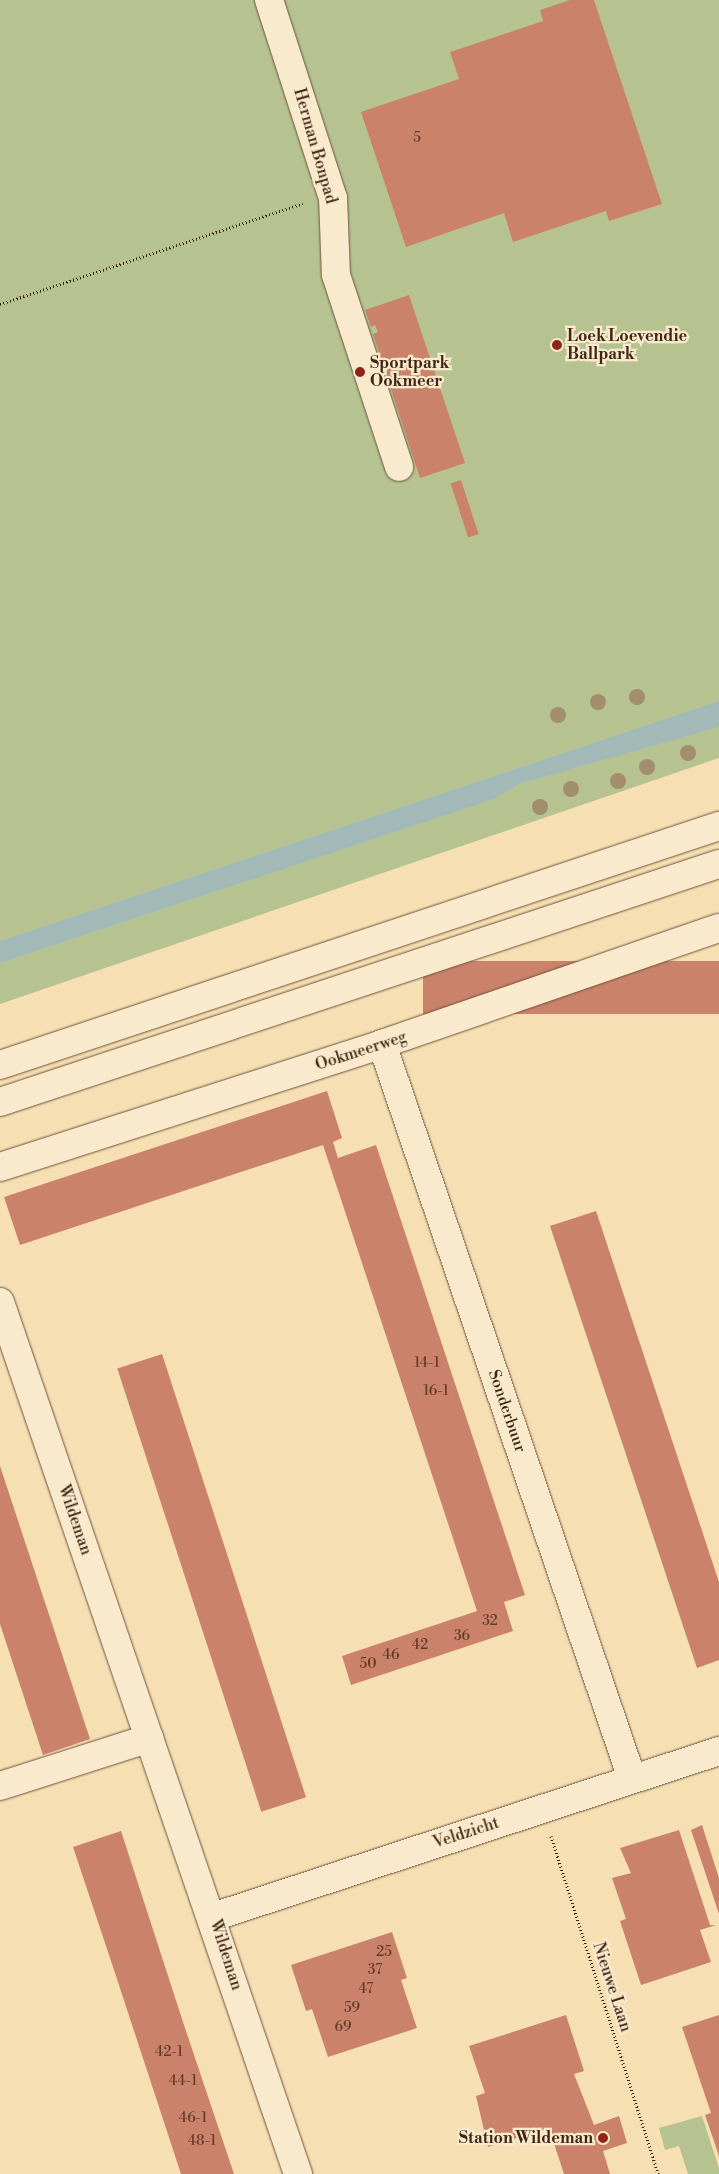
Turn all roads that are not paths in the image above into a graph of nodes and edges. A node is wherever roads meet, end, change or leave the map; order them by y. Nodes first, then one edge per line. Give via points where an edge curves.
1 (269, 0) edge
2 (399, 467) dead end
3 (719, 826) edge
4 (719, 864) edge
5 (719, 928) edge
6 (382, 1044) junction
7 (0, 1065) edge
8 (0, 1102) edge
9 (0, 1167) edge
10 (0, 1302) edge
11 (150, 1738) junction
12 (719, 1751) edge
13 (632, 1779) junction
14 (0, 1786) edge
15 (213, 1917) junction
16 (298, 2174) edge

1 - 2 street, Herman Bonpad via 332,193 336,275
3 - 7 street
4 - 8 street
5 - 6 street, Ookmeerweg
6 - 9 street, Ookmeerweg
6 - 13 street, Sonderbuur
10 - 11 street, Wildeman
11 - 14 street
11 - 15 street, Wildeman
12 - 13 street, Veldzicht
13 - 15 street, Veldzicht
15 - 16 street, Wildeman

